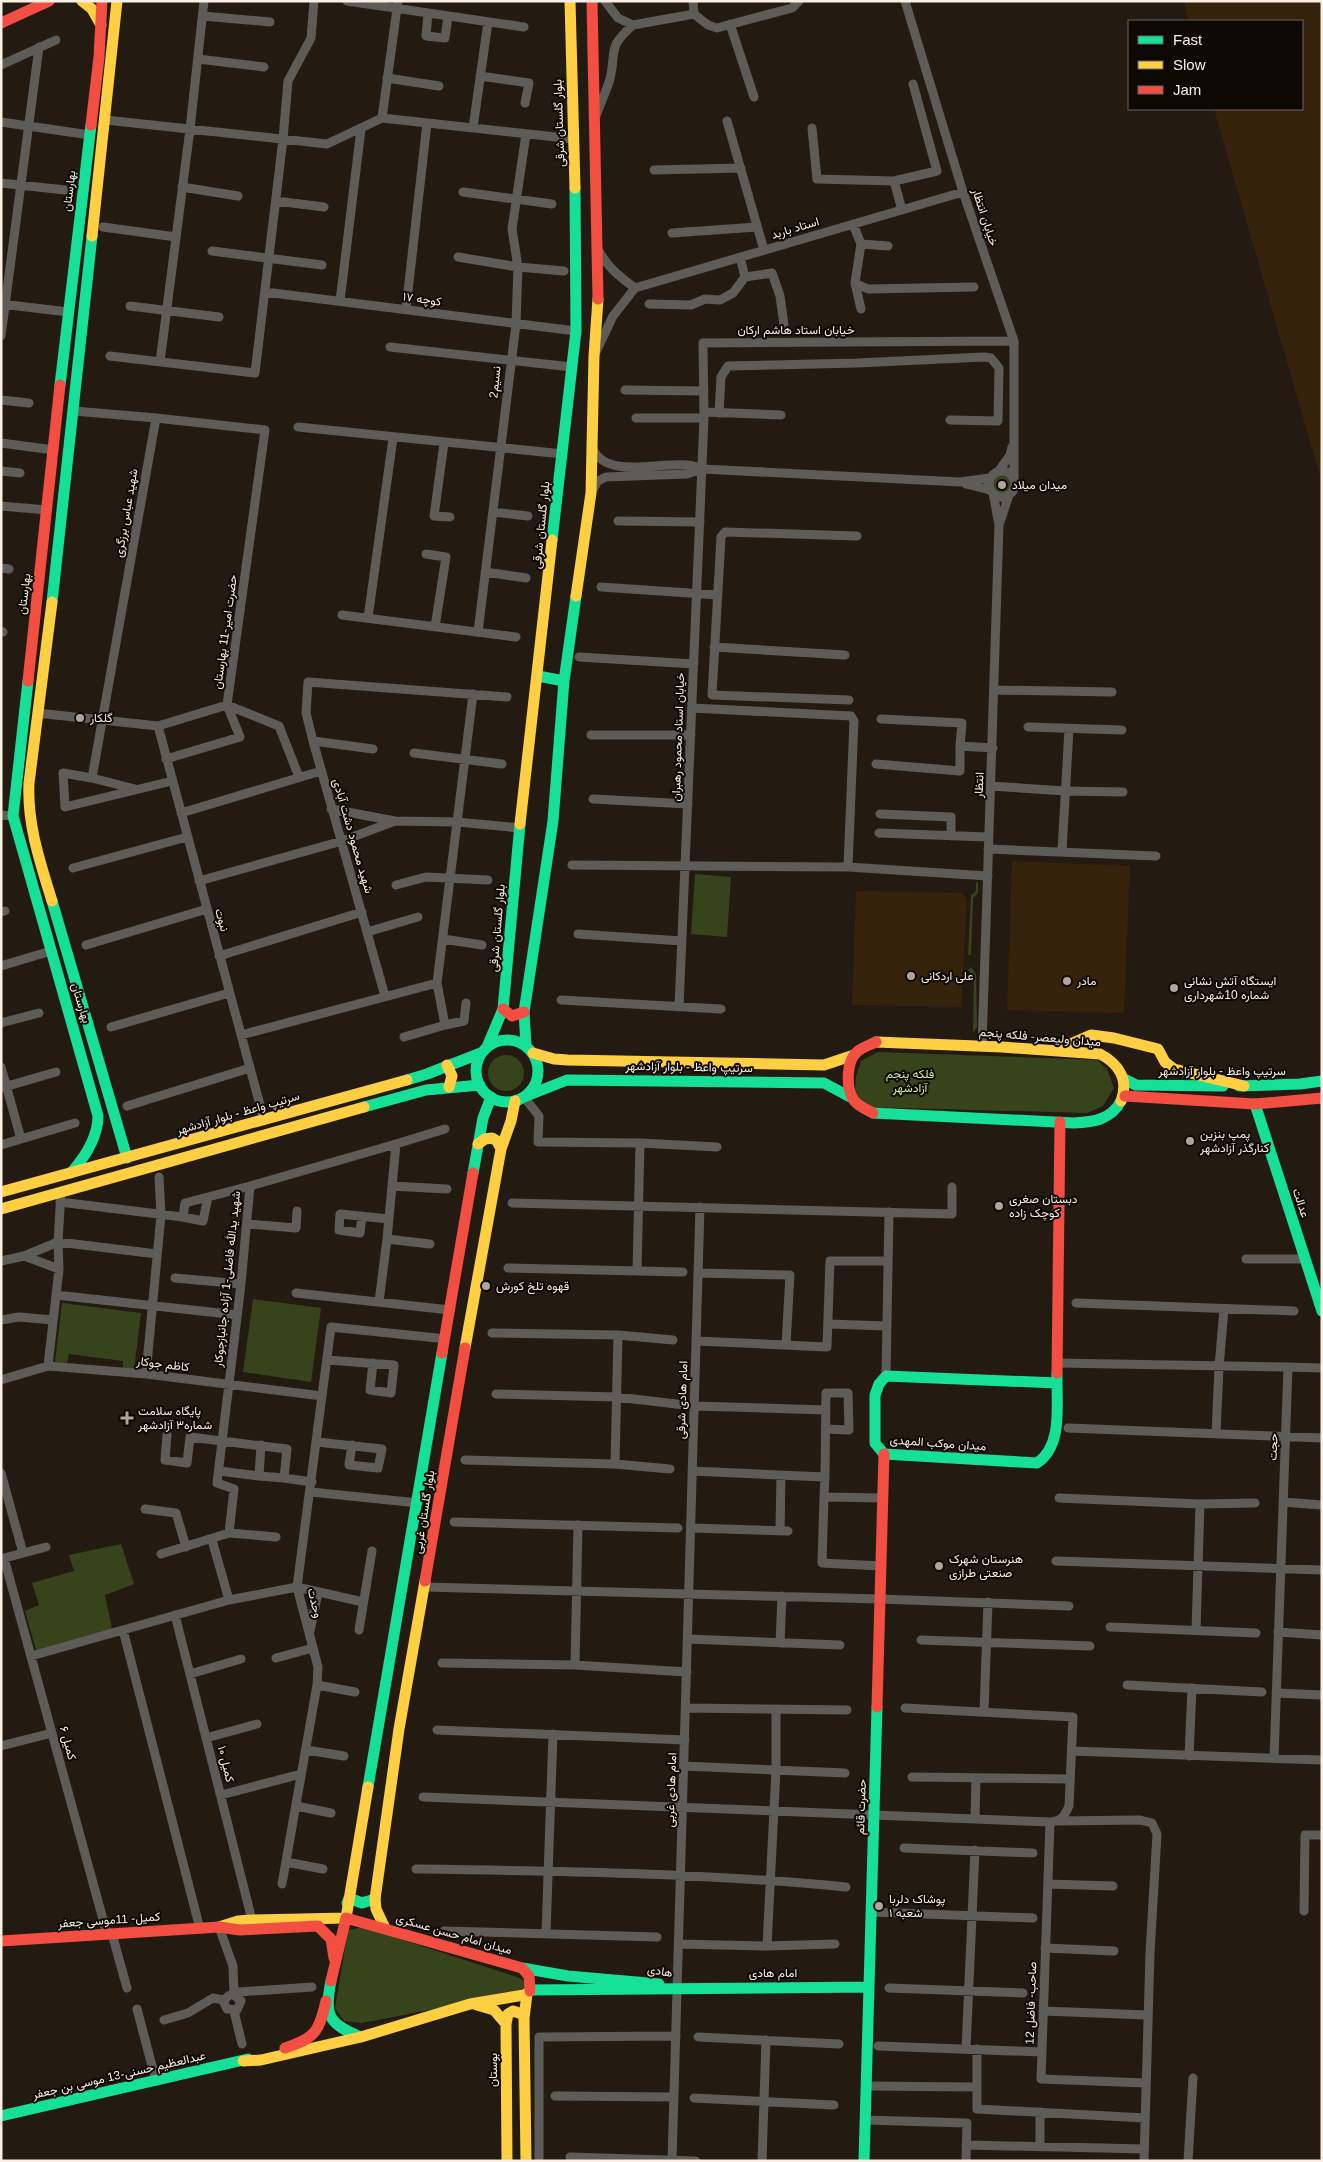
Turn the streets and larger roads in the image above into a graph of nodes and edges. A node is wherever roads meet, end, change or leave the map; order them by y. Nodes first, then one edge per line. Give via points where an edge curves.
1 (49, 1) edge
2 (82, 1) edge
3 (102, 1) edge
4 (117, 1) edge
5 (204, 1) edge
6 (314, 1) edge
7 (347, 1) edge
8 (570, 1) edge
9 (592, 1) edge
10 (605, 1) edge
11 (693, 1) edge
12 (799, 1) edge
13 (905, 1) edge
14 (397, 5) edge
15 (428, 13) junction
16 (694, 14) junction
17 (202, 16) junction
18 (448, 16) junction
19 (270, 22) dead end
20 (488, 22) junction
21 (1, 23) edge
22 (730, 24) junction
23 (633, 25) junction
24 (101, 26) junction
25 (524, 27) dead end
26 (56, 40) dead end
27 (39, 47) junction
28 (198, 59) junction
29 (1, 66) edge
30 (264, 67) dead end
31 (480, 76) junction
32 (387, 78) junction
33 (913, 84) dead end
34 (439, 86) dead end
35 (754, 97) dead end
36 (525, 103) dead end
37 (92, 118) junction
38 (382, 118) junction
39 (106, 120) junction
40 (594, 121) junction
41 (727, 121) dead end
42 (1, 122) edge
43 (427, 123) junction
44 (28, 126) junction
45 (473, 128) junction
46 (812, 128) dead end
47 (190, 129) junction
48 (361, 129) junction
49 (526, 134) junction
50 (90, 135) junction
51 (283, 139) junction
52 (574, 139) junction
53 (740, 168) junction
54 (654, 170) dead end
55 (894, 181) junction
56 (1, 183) edge
57 (20, 185) junction
58 (182, 187) junction
59 (65, 190) dead end
60 (463, 192) dead end
61 (963, 192) junction
62 (238, 196) dead end
63 (517, 199) junction
64 (276, 201) junction
65 (552, 204) dead end
66 (324, 207) dead end
67 (902, 210) junction
68 (853, 224) junction
69 (103, 227) dead end
70 (758, 227) junction
71 (672, 233) dead end
72 (176, 237) junction
73 (596, 244) junction
74 (861, 244) junction
75 (888, 246) dead end
76 (764, 250) junction
77 (212, 251) dead end
78 (458, 256) dead end
79 (740, 258) junction
80 (269, 259) junction
81 (322, 265) dead end
82 (518, 266) junction
83 (564, 271) dead end
84 (745, 277) junction
85 (855, 283) junction
86 (974, 287) dead end
87 (635, 288) junction
88 (265, 292) junction
89 (340, 301) junction
90 (3, 304) edge
91 (649, 304) dead end
92 (130, 306) dead end
93 (406, 309) junction
94 (861, 309) dead end
95 (166, 310) junction
96 (68, 312) junction
97 (84, 313) junction
98 (219, 316) dead end
99 (516, 324) junction
100 (784, 325) dead end
101 (576, 331) junction
102 (1, 336) edge
103 (1014, 341) junction
104 (390, 348) dead end
105 (110, 356) dead end
106 (594, 356) junction
107 (510, 360) junction
108 (160, 362) junction
109 (572, 367) junction
110 (625, 390) dead end
111 (704, 391) junction
112 (1, 400) edge
113 (29, 402) dead end
114 (74, 411) junction
115 (719, 413) junction
116 (704, 415) junction
117 (781, 415) dead end
118 (156, 418) junction
119 (636, 418) dead end
120 (950, 420) dead end
121 (298, 427) dead end
122 (392, 438) junction
123 (1, 443) edge
124 (444, 443) junction
125 (1013, 445) junction
126 (501, 448) junction
127 (593, 449) junction
128 (54, 450) junction
129 (563, 454) junction
130 (702, 469) junction
131 (1, 471) edge
132 (998, 472) junction
133 (20, 473) dead end
134 (990, 478) junction
135 (1014, 479) junction
136 (960, 482) junction
137 (992, 491) junction
138 (591, 494) junction
139 (1009, 495) junction
140 (1, 506) edge
141 (47, 510) junction
142 (62, 512) junction
143 (493, 512) junction
144 (528, 516) dead end
145 (450, 517) dead end
146 (618, 521) dead end
147 (700, 522) junction
148 (999, 525) junction
149 (857, 536) dead end
150 (426, 554) dead end
151 (486, 572) junction
152 (526, 578) dead end
153 (601, 588) dead end
154 (697, 594) junction
155 (718, 595) junction
156 (342, 615) dead end
157 (368, 618) junction
158 (435, 627) junction
159 (478, 632) junction
160 (516, 637) dead end
161 (714, 647) junction
162 (845, 655) dead end
163 (579, 657) dead end
164 (694, 664) junction
165 (538, 676) junction
166 (564, 682) junction
167 (994, 690) junction
168 (1112, 692) dead end
169 (473, 694) junction
170 (507, 697) dead end
171 (849, 700) dead end
172 (227, 705) junction
173 (692, 708) junction
174 (24, 711) junction
175 (38, 713) junction
176 (881, 719) dead end
177 (102, 720) junction
178 (158, 726) junction
179 (1028, 727) dead end
180 (1068, 729) junction
181 (1122, 730) dead end
182 (591, 735) dead end
183 (691, 735) junction
184 (313, 741) junction
185 (960, 746) junction
186 (992, 748) junction
187 (372, 749) dead end
188 (414, 753) dead end
189 (166, 759) junction
190 (465, 760) junction
191 (502, 764) dead end
192 (876, 764) dead end
193 (321, 770) junction
194 (299, 777) junction
195 (92, 778) junction
196 (172, 781) junction
197 (991, 786) junction
198 (135, 789) junction
199 (1065, 791) junction
200 (1123, 792) dead end
201 (594, 799) dead end
202 (688, 804) junction
203 (331, 809) junction
204 (180, 813) junction
205 (1, 814) edge
206 (880, 814) dead end
207 (13, 816) junction
208 (395, 821) junction
209 (457, 822) junction
210 (520, 828) junction
211 (879, 833) dead end
212 (951, 836) junction
213 (187, 837) junction
214 (988, 837) junction
215 (342, 841) junction
216 (988, 850) junction
217 (1062, 851) junction
218 (1156, 856) dead end
219 (572, 865) dead end
220 (685, 866) junction
221 (848, 867) junction
222 (74, 868) dead end
223 (988, 876) junction
224 (450, 879) junction
225 (488, 880) dead end
226 (199, 881) junction
227 (396, 885) dead end
228 (207, 909) junction
229 (362, 912) junction
230 (418, 917) dead end
231 (367, 932) junction
232 (578, 934) dead end
233 (442, 939) junction
234 (682, 941) junction
235 (86, 945) dead end
236 (482, 945) dead end
237 (65, 947) junction
238 (51, 951) junction
239 (219, 956) junction
240 (1, 966) edge
241 (437, 983) junction
242 (229, 993) junction
243 (385, 996) junction
244 (561, 1000) dead end
245 (466, 1002) dead end
246 (679, 1007) junction
247 (503, 1009) junction
248 (721, 1010) dead end
249 (524, 1012) junction
250 (40, 1013) dead end
251 (1, 1023) edge
252 (445, 1025) junction
253 (111, 1027) dead end
254 (241, 1035) junction
255 (404, 1037) dead end
256 (982, 1046) junction
257 (529, 1049) junction
258 (484, 1050) junction
259 (1056, 1051) junction
260 (854, 1055) junction
261 (447, 1065) junction
262 (1, 1067) edge
263 (250, 1068) junction
264 (56, 1072) dead end
265 (1124, 1079) junction
266 (1322, 1081) edge
267 (480, 1085) junction
268 (449, 1086) junction
269 (1244, 1086) junction
270 (4, 1087) edge
271 (1124, 1096) junction
272 (491, 1097) junction
273 (852, 1098) junction
274 (1322, 1098) edge
275 (520, 1099) junction
276 (1255, 1104) junction
277 (128, 1106) dead end
278 (264, 1120) junction
279 (1060, 1122) junction
280 (74, 1123) dead end
281 (445, 1129) dead end
282 (21, 1139) junction
283 (640, 1143) junction
284 (396, 1144) junction
285 (478, 1144) junction
286 (1, 1145) edge
287 (717, 1147) dead end
288 (501, 1149) junction
289 (125, 1155) junction
290 (80, 1163) junction
291 (71, 1173) junction
292 (159, 1177) dead end
293 (250, 1186) junction
294 (392, 1186) junction
295 (952, 1187) dead end
296 (447, 1189) dead end
297 (1, 1192) edge
298 (61, 1197) junction
299 (208, 1197) junction
300 (512, 1202) dead end
301 (638, 1206) junction
302 (700, 1207) junction
303 (1, 1209) edge
304 (297, 1211) dead end
305 (889, 1212) junction
306 (161, 1215) junction
307 (362, 1216) junction
308 (183, 1218) junction
309 (389, 1219) junction
310 (246, 1224) junction
311 (387, 1239) junction
312 (58, 1242) junction
313 (430, 1244) dead end
314 (158, 1254) junction
315 (24, 1256) junction
316 (1246, 1259) dead end
317 (1305, 1259) junction
318 (1, 1261) edge
319 (887, 1261) junction
320 (508, 1268) dead end
321 (59, 1269) junction
322 (637, 1271) junction
323 (683, 1272) dead end
324 (698, 1273) junction
325 (175, 1278) dead end
326 (241, 1284) junction
327 (296, 1293) dead end
328 (56, 1295) junction
329 (379, 1302) junction
330 (1076, 1303) dead end
331 (153, 1306) junction
332 (1224, 1309) junction
333 (450, 1310) junction
334 (1294, 1311) dead end
335 (1322, 1311) edge
336 (237, 1315) junction
337 (1, 1320) edge
338 (53, 1320) junction
339 (829, 1324) junction
340 (886, 1326) junction
341 (492, 1333) dead end
342 (618, 1335) junction
343 (437, 1338) dead end
344 (673, 1340) dead end
345 (696, 1340) junction
346 (786, 1344) junction
347 (327, 1360) junction
348 (373, 1362) junction
349 (1057, 1363) junction
350 (48, 1366) junction
351 (1219, 1367) junction
352 (1288, 1367) junction
353 (1322, 1368) edge
354 (146, 1374) junction
355 (886, 1376) junction
356 (1, 1380) edge
357 (1056, 1383) junction
358 (228, 1385) junction
359 (496, 1394) dead end
360 (322, 1396) junction
361 (616, 1398) junction
362 (694, 1406) junction
363 (826, 1410) junction
364 (1068, 1428) dead end
365 (826, 1429) junction
366 (1216, 1434) junction
367 (167, 1435) dead end
368 (1286, 1438) junction
369 (1322, 1438) edge
370 (222, 1440) junction
371 (317, 1442) junction
372 (261, 1445) junction
373 (352, 1445) junction
374 (884, 1454) junction
375 (465, 1460) dead end
376 (615, 1464) junction
377 (670, 1469) dead end
378 (219, 1471) junction
379 (692, 1471) junction
380 (1, 1473) edge
381 (259, 1476) junction
382 (781, 1476) junction
383 (825, 1477) junction
384 (284, 1478) junction
385 (312, 1482) junction
386 (311, 1492) junction
387 (824, 1497) junction
388 (883, 1498) junction
389 (1059, 1498) dead end
390 (1283, 1502) junction
391 (418, 1503) junction
392 (1255, 1503) dead end
393 (1200, 1504) junction
394 (1322, 1505) edge
395 (145, 1509) dead end
396 (454, 1522) dead end
397 (578, 1525) junction
398 (678, 1528) dead end
399 (691, 1528) junction
400 (229, 1533) junction
401 (276, 1537) dead end
402 (212, 1540) junction
403 (46, 1547) dead end
404 (186, 1547) junction
405 (372, 1551) dead end
406 (23, 1552) junction
407 (161, 1554) dead end
408 (3, 1558) edge
409 (1056, 1561) dead end
410 (881, 1566) junction
411 (1198, 1566) junction
412 (1281, 1570) junction
413 (1322, 1570) edge
414 (297, 1587) junction
415 (425, 1587) junction
416 (577, 1591) junction
417 (318, 1592) junction
418 (689, 1594) junction
419 (782, 1596) junction
420 (880, 1599) junction
421 (229, 1600) junction
422 (363, 1602) junction
423 (988, 1602) junction
424 (1069, 1606) dead end
425 (175, 1615) junction
426 (1110, 1627) dead end
427 (122, 1630) junction
428 (359, 1630) dead end
429 (1196, 1630) junction
430 (1278, 1632) junction
431 (1256, 1633) dead end
432 (309, 1634) junction
433 (1322, 1635) edge
434 (688, 1640) junction
435 (921, 1640) dead end
436 (780, 1643) junction
437 (986, 1643) junction
438 (840, 1645) dead end
439 (1090, 1646) dead end
440 (313, 1648) junction
441 (31, 1656) junction
442 (276, 1658) dead end
443 (241, 1659) dead end
444 (442, 1663) dead end
445 (575, 1665) junction
446 (687, 1672) junction
447 (190, 1674) junction
448 (317, 1685) junction
449 (1127, 1685) dead end
450 (1192, 1688) junction
451 (355, 1692) dead end
452 (1262, 1692) dead end
453 (1276, 1693) junction
454 (1322, 1695) edge
455 (686, 1708) junction
456 (905, 1708) dead end
457 (776, 1709) junction
458 (847, 1710) dead end
459 (984, 1711) junction
460 (258, 1724) dead end
461 (437, 1730) dead end
462 (52, 1733) junction
463 (553, 1734) junction
464 (206, 1738) junction
465 (685, 1740) junction
466 (1, 1746) edge
467 (306, 1750) junction
468 (1072, 1751) junction
469 (344, 1756) dead end
470 (1189, 1756) junction
471 (1274, 1758) junction
472 (1322, 1760) edge
473 (684, 1766) junction
474 (776, 1770) junction
475 (845, 1773) dead end
476 (301, 1774) junction
477 (912, 1777) dead end
478 (976, 1778) junction
479 (1070, 1779) junction
480 (221, 1795) junction
481 (423, 1797) dead end
482 (550, 1802) junction
483 (296, 1806) junction
484 (683, 1807) junction
485 (774, 1810) junction
486 (331, 1813) dead end
487 (874, 1814) junction
488 (975, 1818) junction
489 (1054, 1822) junction
490 (1322, 1835) edge
491 (904, 1848) dead end
492 (975, 1850) junction
493 (1033, 1852) dead end
494 (286, 1862) junction
495 (323, 1869) dead end
496 (416, 1869) dead end
497 (548, 1871) junction
498 (681, 1876) junction
499 (771, 1880) junction
500 (282, 1884) dead end
501 (1048, 1884) junction
502 (1113, 1886) dead end
503 (846, 1887) dead end
504 (349, 1898) junction
505 (375, 1899) junction
506 (1304, 1911) dead end
507 (871, 1912) junction
508 (972, 1916) junction
509 (326, 1917) junction
510 (346, 1918) junction
511 (1033, 1918) dead end
512 (252, 1920) junction
513 (219, 1928) junction
514 (385, 1928) junction
515 (200, 1929) junction
516 (444, 1931) dead end
517 (546, 1933) junction
518 (109, 1934) junction
519 (657, 1937) dead end
520 (1, 1941) edge
521 (679, 1944) junction
522 (835, 1944) dead end
523 (767, 1946) junction
524 (1045, 1948) junction
525 (1114, 1951) dead end
526 (522, 1968) junction
527 (334, 1974) junction
528 (312, 1987) dead end
529 (678, 1987) junction
530 (869, 1987) junction
531 (127, 1988) dead end
532 (889, 1988) dead end
533 (969, 1991) junction
534 (529, 1992) junction
535 (1023, 1993) dead end
536 (234, 1994) junction
537 (224, 2000) junction
538 (326, 2000) junction
539 (470, 2004) junction
540 (138, 2009) dead end
541 (234, 2011) junction
542 (1043, 2011) junction
543 (1148, 2015) junction
544 (524, 2018) junction
545 (164, 2020) dead end
546 (506, 2024) junction
547 (676, 2036) junction
548 (361, 2037) junction
549 (698, 2037) dead end
550 (766, 2040) junction
551 (242, 2044) dead end
552 (839, 2044) dead end
553 (878, 2046) dead end
554 (966, 2049) junction
555 (977, 2049) junction
556 (1042, 2052) junction
557 (243, 2061) junction
558 (1193, 2078) dead end
559 (156, 2081) junction
560 (1146, 2083) junction
561 (866, 2086) junction
562 (977, 2087) junction
563 (555, 2096) dead end
564 (674, 2097) junction
565 (694, 2098) dead end
566 (763, 2101) junction
567 (834, 2105) dead end
568 (1040, 2112) junction
569 (1, 2116) edge
570 (1145, 2118) junction
571 (865, 2120) junction
572 (966, 2145) junction
573 (1040, 2147) junction
574 (1144, 2149) junction
575 (570, 2157) dead end
576 (672, 2160) edge
577 (507, 2161) edge
578 (526, 2161) edge
579 (539, 2161) edge
580 (696, 2161) edge
581 (762, 2161) edge
582 (864, 2161) edge
583 (966, 2161) edge
584 (1144, 2161) edge
585 (1188, 2161) edge

1 - 21 street
2 - 24 street via 92,9
3 - 24 street, بهارستان
4 - 39 street, بهارستان
5 - 17 street
6 - 51 street via 311,38 288,81
7 - 14 street
8 - 52 street, بلوار گلستان شرقی
9 - 40 street
10 - 23 street via 618,18
11 - 16 street
12 - 22 street via 792,8
13 - 61 street, خیابان انتظار
14 - 15 street
14 - 32 street
15 - 18 street
15 - 18 street via 426,36 444,38
16 - 22 street via 717,28
16 - 23 street
17 - 19 street
17 - 28 street
18 - 20 street
20 - 25 street
20 - 31 street
22 - 35 street
23 - 40 street via 620,37 613,50 610,79
24 - 37 street, بهارستان
26 - 27 street
27 - 29 street
27 - 44 street
28 - 30 street
28 - 47 street
31 - 36 street via 529,83
31 - 45 street
32 - 34 street
32 - 38 street
33 - 55 street via 938,171
37 - 39 street
37 - 50 street, بهارستان
38 - 43 street
38 - 48 street
39 - 47 street
39 - 97 street, بهارستان
40 - 73 street
41 - 53 street
42 - 44 street
43 - 45 street
43 - 93 street
44 - 50 street
44 - 57 street
45 - 49 street
46 - 55 street via 817,179
47 - 51 street
47 - 58 street
48 - 51 street via 327,144
48 - 89 street
49 - 52 street
49 - 63 street, نسیم2
50 - 96 street, بهارستان
51 - 64 street
52 - 101 street, بلوار گلستان شرقی via 578,276
53 - 54 street
53 - 70 street
55 - 67 street
56 - 57 street
57 - 59 street
57 - 90 street
58 - 62 street
58 - 72 street
60 - 63 street
61 - 67 street, استاد باربد
61 - 103 street, خیابان انتظار
63 - 65 street
63 - 82 street, نسیم2 via 512,229
64 - 66 street
64 - 80 street
67 - 68 street, استاد باربد
68 - 74 street
68 - 76 street, استاد باربد
69 - 72 street
70 - 71 street
70 - 76 street
72 - 95 street
73 - 87 street via 615,273
73 - 106 street via 598,309
74 - 75 street
74 - 85 street
76 - 79 street, استاد باربد
77 - 80 street
78 - 82 street
79 - 84 street
79 - 87 street, استاد باربد
80 - 81 street
80 - 88 street
82 - 83 street
82 - 99 street, نسیم2
84 - 91 street via 733,293 720,300 705,299 691,305
84 - 100 street via 772,273 780,296
85 - 86 street via 868,289
85 - 94 street
87 - 106 street via 613,316
88 - 89 street, کوچه ۱۷
88 - 108 street via 255,373
89 - 93 street, کوچه ۱۷
90 - 96 street
90 - 102 street
92 - 95 street
93 - 99 street, کوچه ۱۷
95 - 98 street
95 - 108 street
96 - 97 street
96 - 128 street, بهارستان
97 - 114 street, بهارستان
99 - 101 street, کوچه ۱۷
99 - 107 street, نسیم2
101 - 109 street, بلوار گلستان شرقی
103 - 111 street, خیابان استاد هاشم ارکان via 703,343
103 - 125 street, خیابان انتظار
104 - 107 street
105 - 108 street
106 - 127 street
107 - 109 street
107 - 126 street, نسیم2
109 - 129 street, بلوار گلستان شرقی
110 - 111 street
111 - 116 street, خیابان استاد هاشم ارکان
112 - 113 street
114 - 118 street
114 - 142 street, بهارستان
115 - 116 street
115 - 117 street
115 - 120 street via 721,377 728,366 991,358 999,368 998,421
116 - 119 street
116 - 130 street, خیابان استاد هاشم ارکان
118 - 172 street, حضرت امیر-11 بهارستان via 264,430
118 - 177 street, شهید عباس برزگری
121 - 122 street
122 - 124 street
122 - 157 street
123 - 128 street
124 - 126 street
124 - 145 street via 434,516
125 - 132 street
125 - 135 street, خیابان انتظار
126 - 129 street
126 - 143 street, نسیم2
127 - 130 street via 603,462 620,466 687,465
127 - 138 street
128 - 141 street, بهارستان
129 - 165 street, بلوار گلستان شرقی
130 - 136 street
130 - 138 street via 687,474 606,477 598,481
130 - 147 street, خیابان استاد محمود رهبران
131 - 133 street
132 - 134 street
132 - 135 street via 1008,473
134 - 136 street
134 - 137 street
135 - 139 street via 1015,486
136 - 137 street
137 - 139 street via 1001,497
137 - 148 street
138 - 166 street
139 - 148 street
140 - 141 street
141 - 142 street
141 - 174 street, بهارستان
142 - 175 street, بهارستان
143 - 144 street
143 - 151 street, نسیم2
146 - 147 street
147 - 154 street, خیابان استاد محمود رهبران
148 - 167 street, انتظار
149 - 155 street via 725,532 721,536
150 - 158 street via 446,557
151 - 152 street
151 - 159 street, نسیم2
153 - 154 street
154 - 155 street
154 - 164 street, خیابان استاد محمود رهبران
155 - 161 street
156 - 157 street
157 - 158 street
158 - 159 street
159 - 160 street
161 - 162 street
161 - 171 street via 712,695
163 - 164 street
164 - 173 street, خیابان استاد محمود رهبران
165 - 166 street
165 - 210 street, بلوار گلستان شرقی
166 - 249 street via 553,821
167 - 168 street
167 - 186 street, انتظار
169 - 170 street
169 - 184 street, شهید محمود دشت آبادی via 308,682 306,713
169 - 190 street
172 - 178 street, حضرت امیر-11 بهارستان
172 - 189 street via 240,737
172 - 194 street via 279,726
173 - 183 street, خیابان استاد محمود رهبران
173 - 221 street via 851,716 854,720
174 - 175 street
174 - 207 street, بهارستان
175 - 177 street, حضرت امیر-11 بهارستان
175 - 237 street, بهارستان via 28,805 32,833
176 - 185 street via 962,723
177 - 178 street, حضرت امیر-11 بهارستان
177 - 195 street, شهید عباس برزگری
178 - 189 street, نبوت
179 - 180 street
180 - 181 street
180 - 199 street
182 - 183 street
183 - 202 street, خیابان استاد محمود رهبران
184 - 187 street
184 - 193 street, شهید محمود دشت آبادی
185 - 186 street
185 - 192 street via 960,771
186 - 197 street, انتظار
188 - 190 street
189 - 196 street, نبوت
190 - 191 street
190 - 209 street
193 - 194 street
193 - 203 street, شهید محمود دشت آبادی
194 - 204 street
195 - 198 street
195 - 198 street via 63,773 65,808
196 - 198 street
196 - 204 street, نبوت
197 - 199 street
197 - 214 street, انتظار
199 - 200 street
199 - 217 street
201 - 202 street
202 - 220 street, خیابان استاد محمود رهبران
203 - 208 street
203 - 215 street, شهید محمود دشت آبادی
204 - 213 street, نبوت
205 - 207 street
206 - 212 street via 951,817
207 - 238 street, بهارستان
208 - 209 street
208 - 215 street
209 - 210 street
209 - 224 street
210 - 247 street, بلوار گلستان شرقی
211 - 212 street
212 - 214 street
213 - 222 street
213 - 226 street, نبوت
214 - 216 street, انتظار
215 - 226 street
215 - 229 street, شهید محمود دشت آبادی
216 - 217 street
216 - 223 street, انتظار
217 - 218 street
219 - 220 street
220 - 221 street
220 - 234 street, خیابان استاد محمود رهبران
221 - 223 street
223 - 256 street, انتظار
224 - 225 street
224 - 227 street via 426,878
224 - 233 street
226 - 228 street, نبوت
228 - 235 street
228 - 239 street, نبوت
229 - 231 street, شهید محمود دشت آبادی
229 - 239 street
230 - 231 street
231 - 243 street, شهید محمود دشت آبادی
232 - 234 street
233 - 236 street
233 - 241 street
234 - 246 street, خیابان استاد محمود رهبران
237 - 238 street
237 - 289 street, بهارستان
238 - 240 street
238 - 290 street, بهارستان via 98,1119 90,1146
239 - 242 street, نبوت
241 - 243 street
241 - 252 street
242 - 253 street
242 - 254 street, نبوت
243 - 254 street
244 - 246 street
245 - 252 street via 464,1020
246 - 248 street
247 - 249 street via 512,1016
247 - 258 street, بلوار گلستان شرقی
249 - 257 street
250 - 251 street
252 - 255 street
254 - 263 street, نبوت
256 - 259 street, میدان ولیعصر- فلکه پنجم
256 - 260 street, میدان ولیعصر- فلکه پنجم via 876,1042
257 - 258 street via 499,1040
257 - 260 street, سرتیپ واعظ - بلوار آزادشهر via 554,1059 568,1060 824,1065
257 - 275 street via 538,1064 538,1077 533,1088
258 - 261 street, سرتیپ واعظ - بلوار آزادشهر
258 - 267 street via 476,1069
259 - 265 street, میدان ولیعصر- فلکه پنجم via 1100,1054 1110,1059
259 - 269 street via 1092,1035 1158,1049 1165,1062 1174,1069
260 - 273 street via 848,1082
261 - 268 street via 453,1079
261 - 278 street, سرتیپ واعظ - بلوار آزادشهر via 427,1074
262 - 270 street
263 - 277 street
263 - 278 street, نبوت
264 - 270 street
265 - 269 street, سرتیپ واعظ - بلوار آزادشهر via 1136,1085
265 - 271 street
266 - 269 street, سرتیپ واعظ - بلوار آزادشهر
267 - 268 street
267 - 272 street
268 - 298 street
270 - 282 street
271 - 276 street
271 - 279 street via 1106,1118
272 - 275 street via 502,1102
272 - 285 street, بلوار گلستان غربی
273 - 275 street, سرتیپ واعظ - بلوار آزادشهر via 824,1083 568,1080
273 - 279 street via 873,1113
274 - 276 street
275 - 283 street via 539,1116 538,1142
275 - 288 street, بلوار گلستان غربی
276 - 317 street, عدالت
278 - 289 street, سرتیپ واعظ - بلوار آزادشهر
279 - 349 street, میدان موکب المهدی
280 - 282 street
281 - 284 street, شهید یدالله فاضلی-1 آزاده جانبازجوکار
282 - 286 street
283 - 287 street
283 - 301 street
284 - 293 street, شهید یدالله فاضلی-1 آزاده جانبازجوکار
284 - 294 street
285 - 288 street via 484,1138 492,1137 499,1142
285 - 333 street, بلوار گلستان غربی
288 - 415 street, بلوار گلستان غربی
289 - 290 street
289 - 291 street, سرتیپ واعظ - بلوار آزادشهر
290 - 291 street, بهارستان
291 - 297 street, سرتیپ واعظ - بلوار آزادشهر
292 - 306 street
293 - 299 street
293 - 310 street, شهید یدالله فاضلی-1 آزاده جانبازجوکار
294 - 296 street
294 - 309 street
295 - 305 street via 952,1214
298 - 303 street
298 - 306 street
298 - 312 street
299 - 308 street via 185,1203
299 - 308 street via 203,1221
300 - 301 street
301 - 302 street
301 - 322 street
302 - 305 street
302 - 324 street, امام هادی شرقی
304 - 310 street via 296,1228
305 - 319 street
306 - 308 street
306 - 314 street
307 - 307 street via 360,1233 339,1230 340,1214
307 - 309 street
309 - 311 street
310 - 326 street, شهید یدالله فاضلی-1 آزاده جانبازجوکار
311 - 313 street
311 - 329 street
312 - 314 street
312 - 315 street
312 - 321 street
314 - 331 street
315 - 318 street
315 - 321 street
316 - 317 street
317 - 335 street, عدالت
319 - 339 street via 830,1261
319 - 340 street
320 - 322 street
321 - 328 street
322 - 323 street
324 - 345 street, امام هادی شرقی
324 - 346 street via 790,1275
325 - 326 street
326 - 336 street, شهید یدالله فاضلی-1 آزاده جانبازجوکار
327 - 329 street
328 - 331 street
328 - 338 street
329 - 333 street
330 - 332 street
331 - 336 street
331 - 354 street
332 - 334 street
332 - 351 street
333 - 391 street, بلوار گلستان غربی
336 - 358 street, شهید یدالله فاضلی-1 آزاده جانبازجوکار
337 - 338 street via 19,1317
338 - 350 street
339 - 340 street
339 - 346 street via 827,1347
340 - 355 street
341 - 342 street
342 - 344 street
342 - 361 street
343 - 347 street, وحدت via 332,1327
345 - 346 street
345 - 362 street, امام هادی شرقی
347 - 348 street
347 - 360 street, وحدت
348 - 348 street via 394,1365 391,1393 370,1390
349 - 351 street
349 - 357 street, میدان موکب المهدی
350 - 354 street, کاظم جوکار
350 - 356 street, کاظم جوکار
351 - 352 street
351 - 366 street
352 - 353 street
352 - 368 street, حجت
354 - 358 street, کاظم جوکار
355 - 357 street
355 - 374 street, میدان موکب المهدی via 875,1394 875,1444
357 - 374 street, میدان موکب المهدی via 1056,1427 1052,1449 1037,1463
358 - 360 street, کاظم جوکار
358 - 370 street, شهید یدالله فاضلی-1 آزاده جانبازجوکار
359 - 361 street
360 - 371 street, وحدت
361 - 362 street
361 - 376 street
362 - 363 street
362 - 379 street, امام هادی شرقی
363 - 365 street
363 - 365 street via 826,1393 848,1393 849,1430
364 - 366 street
365 - 383 street
366 - 368 street
367 - 370 street via 165,1460 187,1462 190,1437
368 - 369 street
368 - 390 street, حجت
370 - 372 street
370 - 378 street, شهید یدالله فاضلی-1 آزاده جانبازجوکار
371 - 373 street
371 - 385 street, وحدت
372 - 381 street
372 - 384 street via 286,1448
373 - 373 street via 349,1465 378,1468 382,1449
374 - 388 street, حضرت قائم
375 - 376 street
376 - 377 street
378 - 381 street
378 - 400 street via 217,1483 234,1489
379 - 382 street
379 - 399 street, امام هادی شرقی
380 - 406 street
381 - 384 street
382 - 383 street
382 - 399 street via 784,1530
383 - 387 street
384 - 385 street
385 - 386 street, وحدت
386 - 391 street
386 - 414 street, وحدت
387 - 388 street
387 - 410 street via 822,1563
388 - 410 street, حضرت قائم
389 - 393 street
390 - 394 street
390 - 412 street, حجت
391 - 504 street, بلوار گلستان غربی
392 - 393 street
393 - 411 street
395 - 404 street via 176,1513
396 - 397 street
397 - 398 street
397 - 416 street
399 - 418 street, امام هادی شرقی
400 - 401 street
400 - 402 street
402 - 404 street
402 - 421 street
403 - 406 street
404 - 407 street
405 - 422 street
406 - 408 street
408 - 441 street, کمیل ۶
409 - 411 street
410 - 420 street, حضرت قائم
411 - 412 street
411 - 429 street
412 - 413 street
412 - 430 street, حجت
414 - 417 street
414 - 421 street
414 - 432 street, وحدت
415 - 416 street
415 - 505 street, بلوار گلستان غربی
416 - 418 street
416 - 445 street
417 - 422 street
417 - 432 street
418 - 419 street
418 - 434 street, امام هادی غربی
419 - 420 street
419 - 436 street
420 - 423 street
420 - 487 street, حضرت قائم
421 - 425 street
422 - 428 street
423 - 424 street
423 - 437 street
425 - 427 street
425 - 447 street, کمیل ۱۰
426 - 429 street
427 - 441 street
427 - 515 street
429 - 431 street
430 - 433 street
430 - 453 street, حجت
432 - 440 street, وحدت
434 - 436 street
434 - 446 street, امام هادی غربی
435 - 437 street
436 - 438 street
437 - 439 street
437 - 459 street
440 - 442 street
440 - 448 street, وحدت via 318,1668
441 - 462 street, کمیل ۶
443 - 447 street
444 - 445 street
445 - 446 street
446 - 455 street, امام هادی غربی
447 - 464 street, کمیل ۱۰
448 - 451 street
448 - 467 street, وحدت
449 - 450 street
450 - 452 street
450 - 470 street
453 - 454 street
453 - 471 street, حجت
455 - 457 street
455 - 465 street, امام هادی غربی
456 - 459 street
457 - 458 street
457 - 474 street
459 - 468 street via 1073,1717
460 - 464 street
461 - 463 street
462 - 466 street
462 - 518 street, کمیل ۶
463 - 465 street
463 - 482 street
464 - 480 street, کمیل ۱۰
465 - 473 street, امام هادی غربی
467 - 469 street
467 - 476 street, وحدت
468 - 470 street
468 - 479 street
470 - 471 street
471 - 472 street
473 - 474 street
473 - 484 street, امام هادی غربی
474 - 475 street
474 - 485 street
476 - 480 street
476 - 483 street, وحدت
477 - 478 street
478 - 479 street
478 - 488 street
479 - 489 street via 1069,1806 1064,1816
480 - 512 street, کمیل ۱۰
481 - 482 street
482 - 484 street
482 - 497 street
483 - 486 street
483 - 494 street, وحدت
484 - 485 street
484 - 498 street, امام هادی غربی
485 - 487 street
485 - 499 street
487 - 488 street
487 - 507 street, حضرت قائم
488 - 489 street
489 - 501 street, صاحب- فاضل 12
489 - 543 street via 1140,1820 1152,1824 1157,1834
490 - 506 street via 1305,1835
491 - 492 street
492 - 493 street
492 - 508 street
494 - 495 street
494 - 500 street, وحدت
496 - 497 street
497 - 498 street
497 - 517 street
498 - 499 street
498 - 521 street, امام هادی غربی
499 - 503 street
499 - 523 street
501 - 502 street
501 - 524 street, صاحب- فاضل 12
504 - 505 street via 362,1904
504 - 509 street via 341,1910
504 - 510 street, بلوار گلستان غربی
505 - 514 street, بلوار گلستان غربی
507 - 508 street
507 - 530 street, حضرت قائم
508 - 511 street
508 - 533 street
509 - 510 street, میدان امام حسن عسکری
509 - 512 street, میدان امام حسن عسکری
510 - 514 street, میدان امام حسن عسکری
510 - 527 street
512 - 513 street, میدان امام حسن عسکری
513 - 515 street, کمیل- 11موسی جعفر
513 - 527 street via 318,1926 334,1945
513 - 536 street via 233,1966
514 - 526 street, میدان امام حسن عسکری
515 - 518 street, کمیل- 11موسی جعفر
516 - 517 street
517 - 519 street
518 - 520 street, کمیل- 11موسی جعفر
518 - 531 street, کمیل ۶
521 - 523 street
521 - 529 street, امام هادی غربی
522 - 523 street
524 - 525 street
524 - 542 street, صاحب- فاضل 12
526 - 529 street, هادی
526 - 534 street, میدان امام حسن عسکری via 530,1976
527 - 538 street
528 - 536 street
529 - 530 street, امام هادی
529 - 534 street, هادی
529 - 547 street
530 - 561 street, حضرت قائم
532 - 533 street
533 - 535 street
533 - 554 street
534 - 539 street
534 - 544 street
536 - 537 street
536 - 541 street via 240,1998 241,2005
537 - 541 street via 227,2009
537 - 545 street via 213,1998 188,2013
538 - 548 street via 332,2021 343,2030
538 - 557 street via 316,2034 306,2041
539 - 546 street via 498,2012
539 - 548 street
540 - 559 street
541 - 551 street
542 - 543 street
542 - 556 street, صاحب- فاضل 12
543 - 560 street
544 - 546 street via 513,2011 508,2014
544 - 578 street
546 - 577 street, بوستان
547 - 564 street
547 - 579 street via 539,2037
548 - 557 street via 261,2060
549 - 550 street
550 - 552 street
550 - 566 street
553 - 554 street
554 - 555 street
555 - 556 street
555 - 562 street
556 - 560 street, صاحب- فاضل 12 via 1041,2079
557 - 559 street, عبدالعظیم حسنی-13 موسی بن جعفر
558 - 585 street
559 - 569 street, عبدالعظیم حسنی-13 موسی بن جعفر
560 - 570 street
561 - 562 street
561 - 571 street, حضرت قائم
562 - 568 street via 977,2109
563 - 564 street
564 - 576 street
565 - 566 street
566 - 567 street
566 - 581 street
568 - 570 street
568 - 573 street
570 - 574 street
571 - 572 street via 967,2123
571 - 582 street, حضرت قائم
572 - 573 street
572 - 583 street
573 - 574 street
574 - 584 street
575 - 576 street
576 - 580 street

